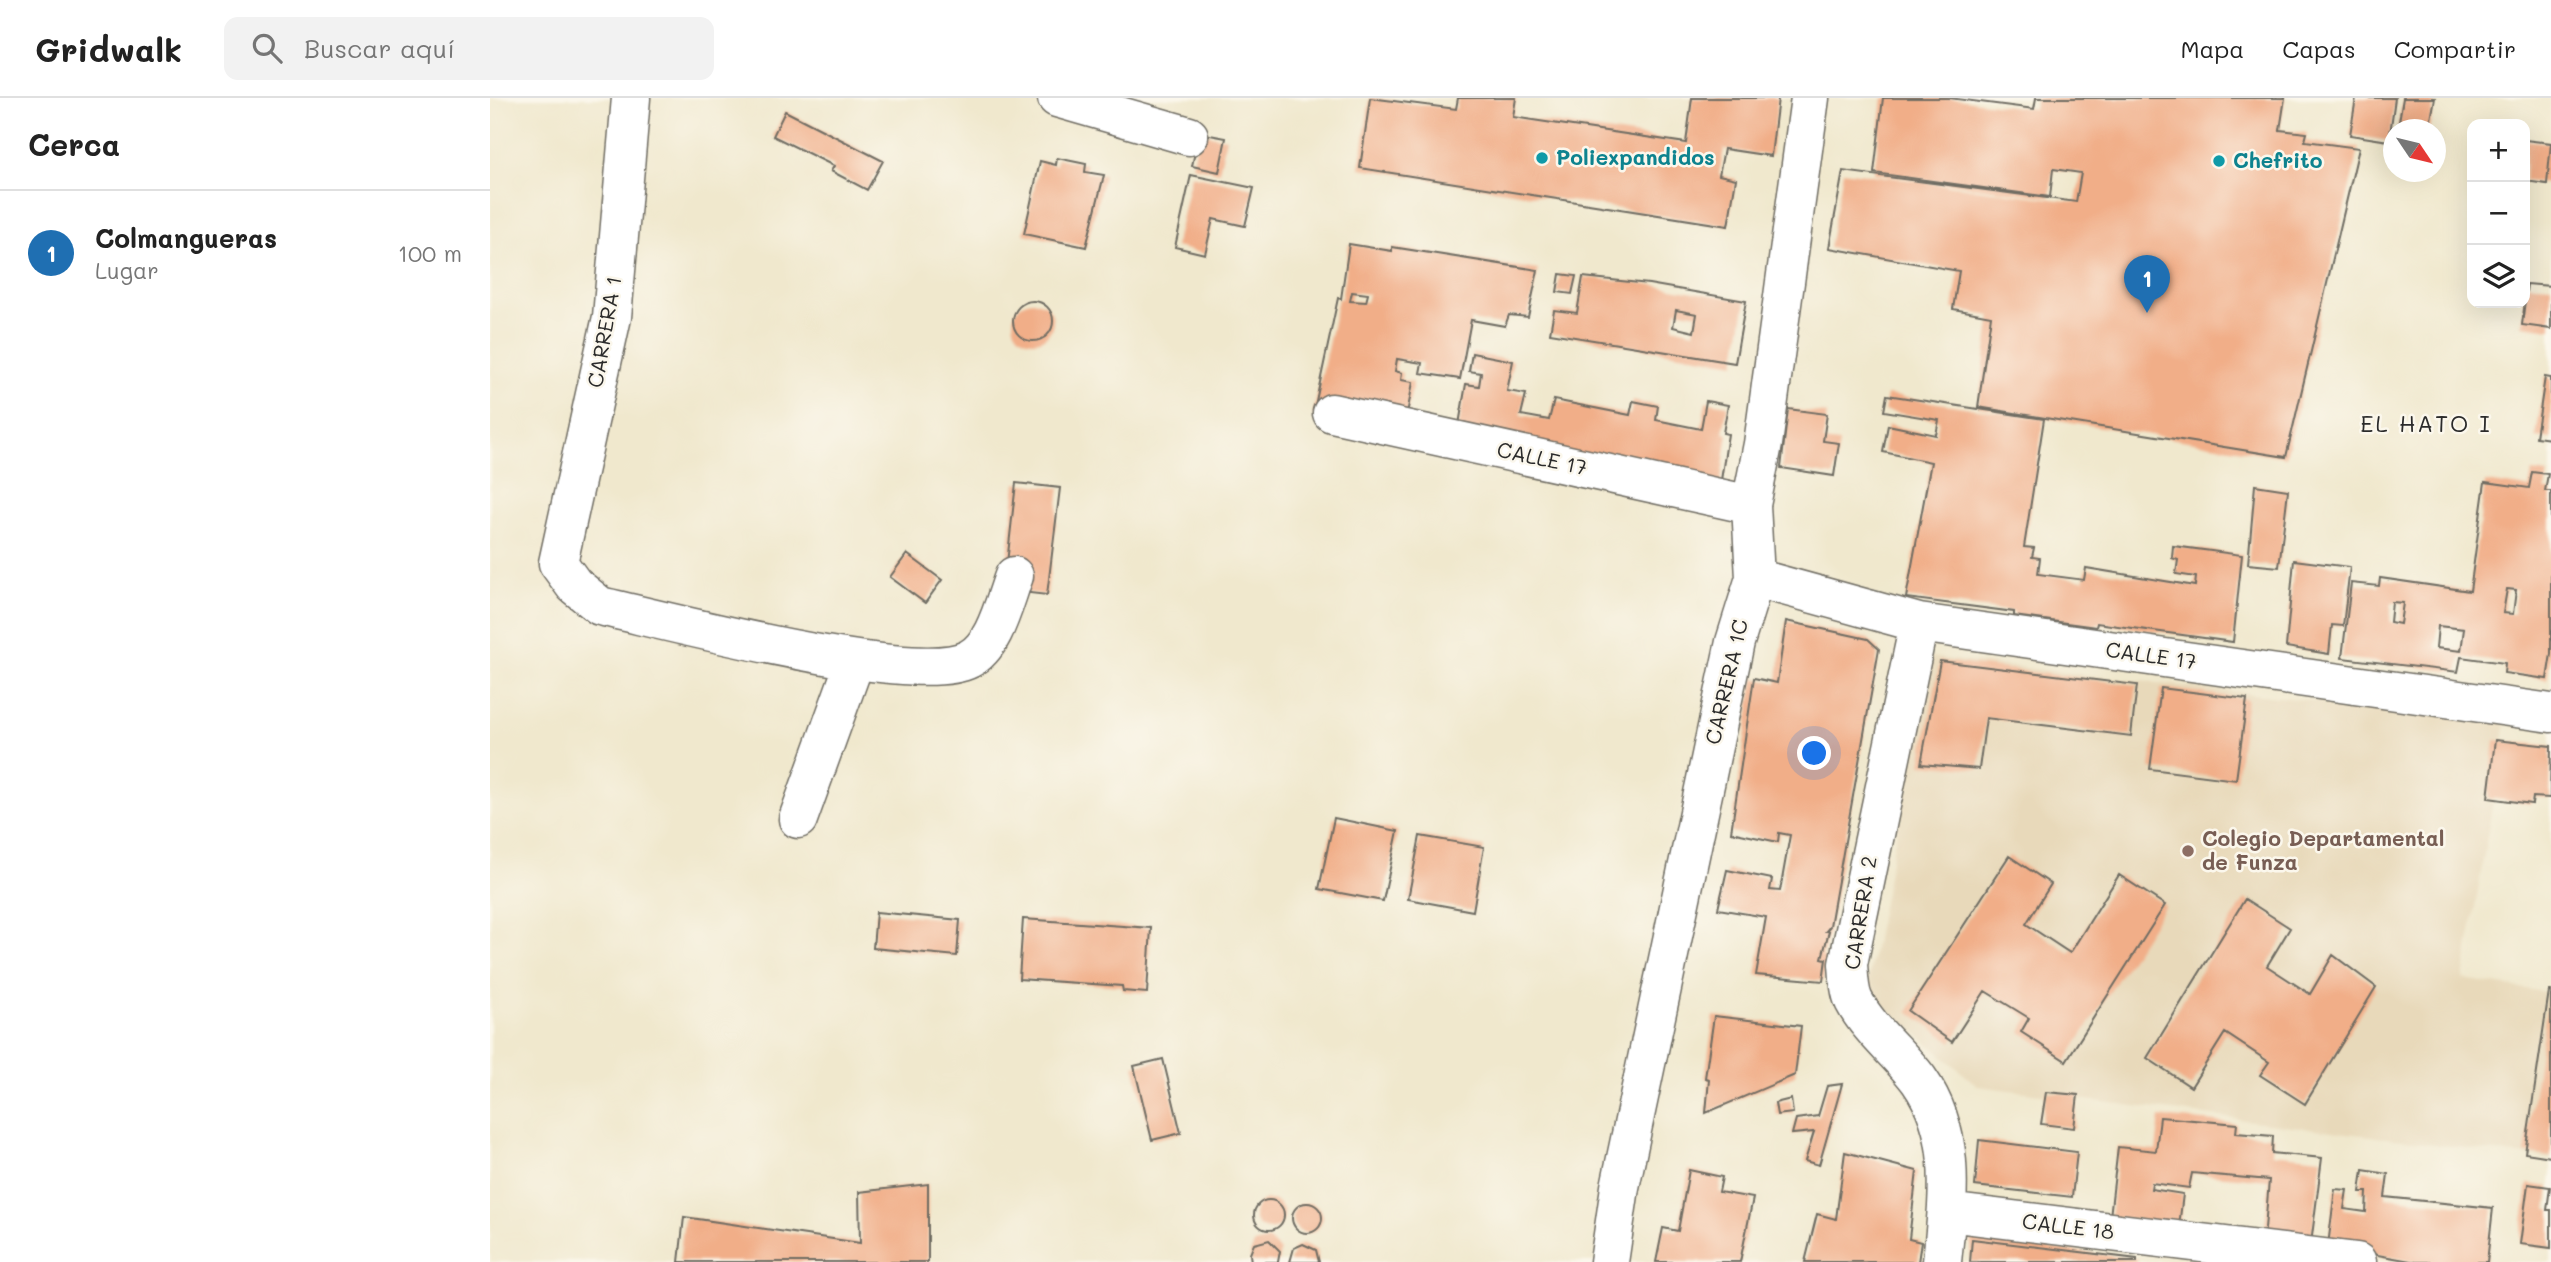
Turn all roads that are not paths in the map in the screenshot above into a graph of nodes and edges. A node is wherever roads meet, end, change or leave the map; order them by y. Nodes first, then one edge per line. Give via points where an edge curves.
1 (631, 98) edge
2 (1057, 98) edge
3 (1810, 98) edge
4 (1189, 136) dead end
5 (1332, 414) dead end
6 (1751, 505) junction
7 (1014, 576) dead end
8 (1755, 578) junction
9 (1919, 623) junction
10 (855, 661) junction
11 (2551, 713) edge
12 (798, 819) dead end
13 (1947, 1212) junction
14 (1609, 1262) edge
15 (1942, 1262) edge
16 (2357, 1262) edge

1 - 10 street, CARRERA 1 via 612,317 558,563 574,585 600,606
2 - 4 street
3 - 6 street, CARRERA 1C
5 - 6 street, CALLE 17
6 - 8 street, CARRERA 1C
7 - 10 street via 987,643 971,659 955,665
8 - 9 street, CALLE 17
8 - 14 street, CARRERA 1C via 1732,656 1620,1187
9 - 11 street, CALLE 17
9 - 13 street, CARRERA 2 via 1848,964 1853,999 1920,1081 1937,1113 1947,1144
10 - 12 street
13 - 15 street, CARRERA 2
13 - 16 street, CALLE 18

